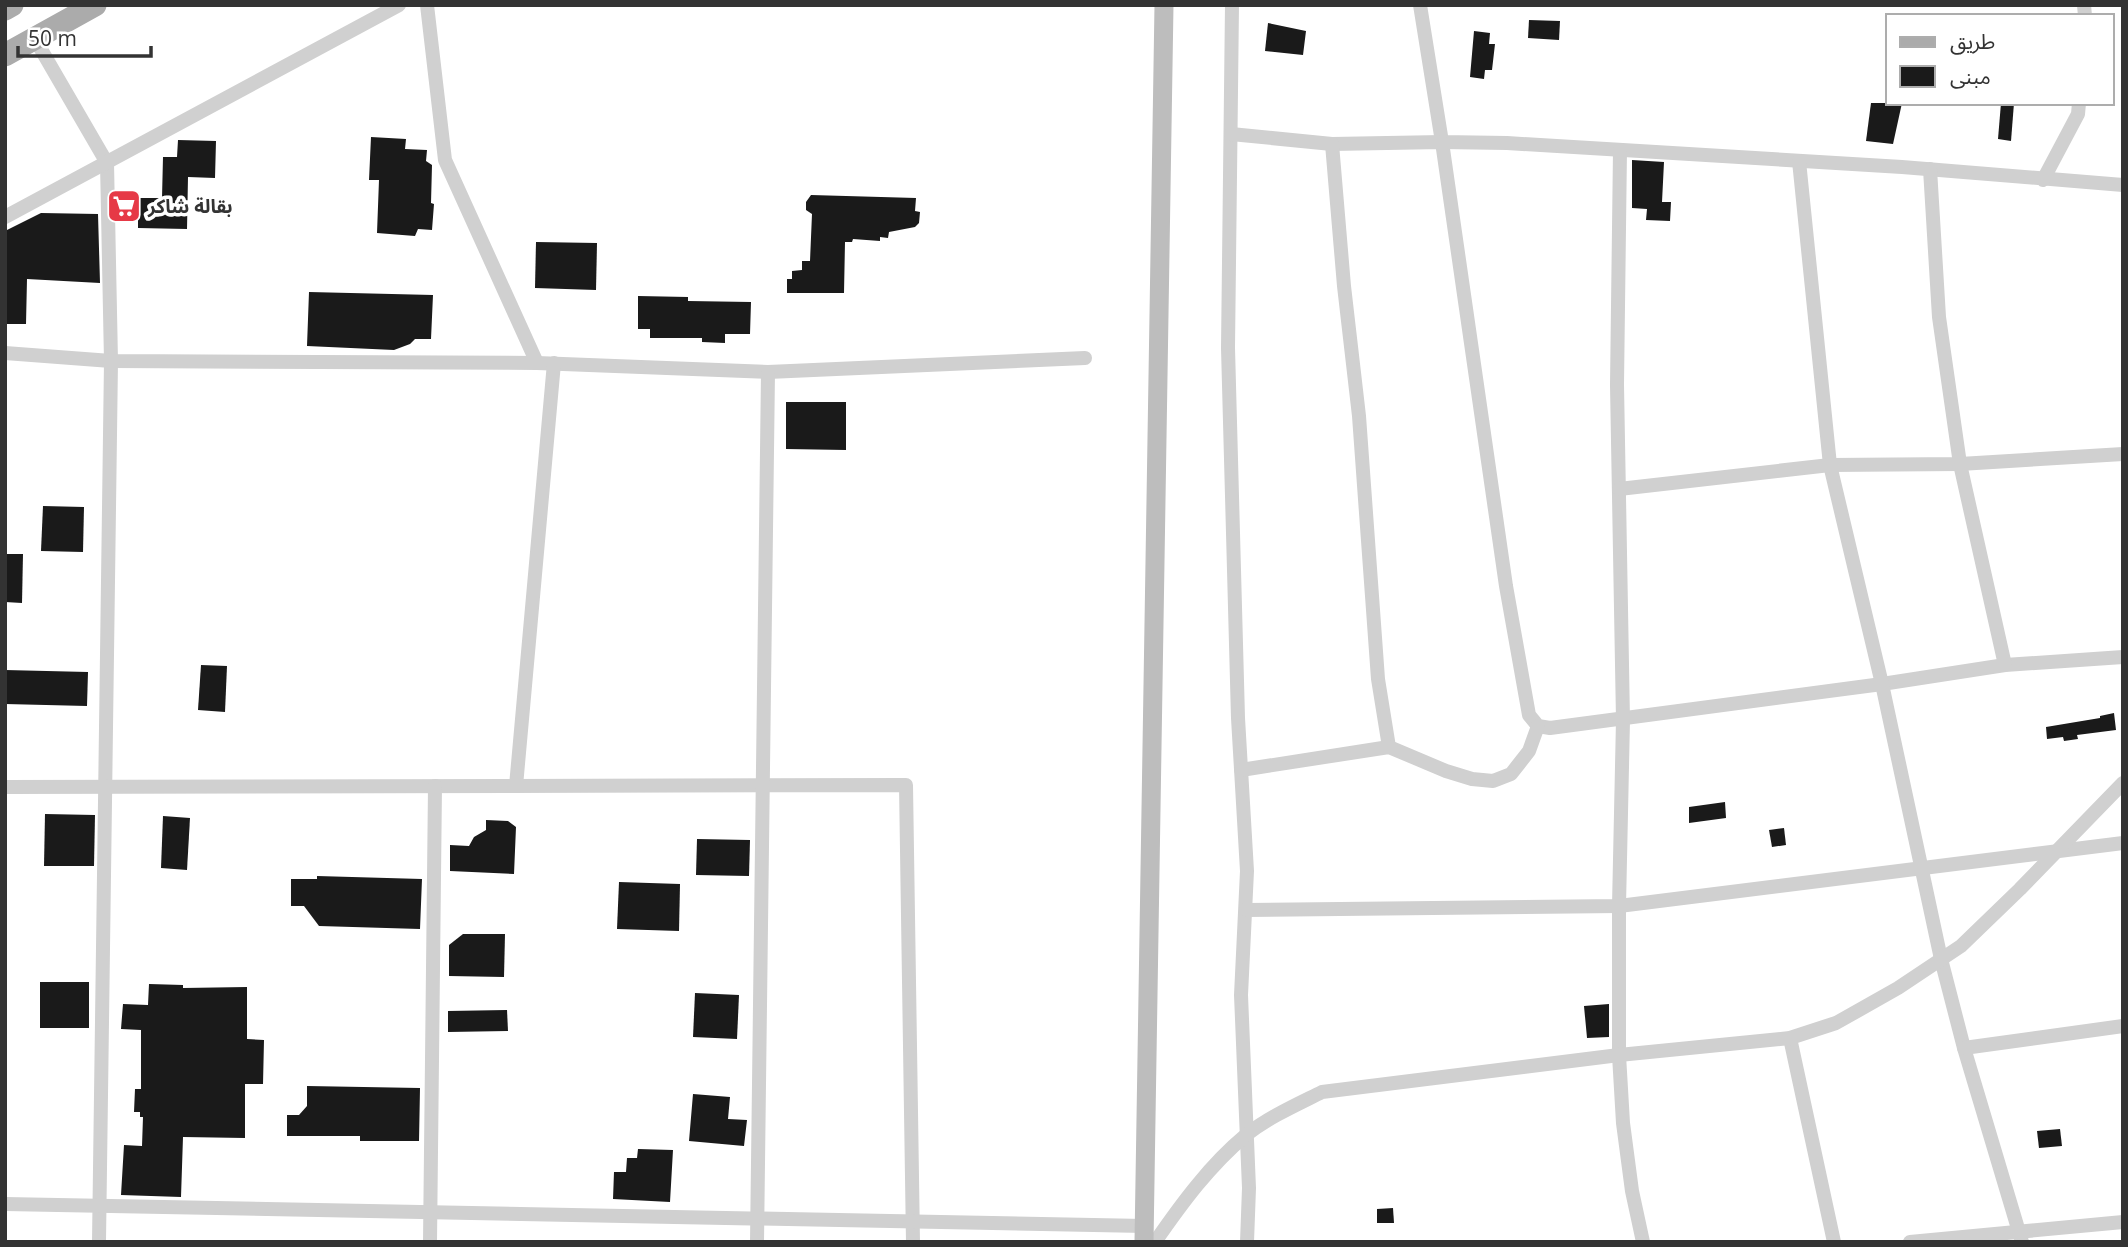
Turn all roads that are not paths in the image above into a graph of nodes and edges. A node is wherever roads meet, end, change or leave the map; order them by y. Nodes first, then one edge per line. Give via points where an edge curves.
1 (12, 5) edge
2 (95, 5) edge
3 (399, 5) edge
4 (427, 5) edge
5 (1164, 5) edge
6 (1233, 5) edge
7 (1420, 5) edge
8 (5, 9) edge
9 (35, 39) junction
10 (5, 55) edge
11 (2079, 105) edge
12 (1231, 134) junction
13 (1442, 142) junction
14 (1332, 144) junction
15 (1620, 150) junction
16 (1799, 160) junction
17 (107, 163) junction
18 (1930, 169) junction
19 (2043, 180) junction
20 (2123, 185) edge
21 (5, 217) edge
22 (5, 353) edge
23 (1085, 358) dead end
24 (111, 361) junction
25 (537, 363) junction
26 (554, 363) junction
27 (768, 372) junction
28 (2123, 454) edge
29 (1960, 464) junction
30 (1830, 465) junction
31 (1619, 489) junction
32 (2123, 657) edge
33 (2005, 666) junction
34 (1882, 684) junction
35 (1623, 720) junction
36 (1538, 726) junction
37 (1390, 747) junction
38 (1241, 770) junction
39 (2123, 783) edge
40 (435, 786) junction
41 (516, 786) junction
42 (763, 786) junction
43 (5, 787) edge
44 (105, 787) junction
45 (2123, 843) edge
46 (2055, 852) junction
47 (1920, 869) junction
48 (1619, 906) junction
49 (1245, 910) junction
50 (1941, 959) junction
51 (2123, 1027) edge
52 (1790, 1038) junction
53 (1964, 1048) junction
54 (1619, 1055) junction
55 (1247, 1135) junction
56 (5, 1204) edge
57 (100, 1206) junction
58 (430, 1212) junction
59 (757, 1219) junction
60 (912, 1222) junction
61 (2123, 1222) edge
62 (1148, 1237) edge
63 (2021, 1237) edge
64 (99, 1242) edge
65 (430, 1242) edge
66 (757, 1242) edge
67 (913, 1242) edge
68 (1247, 1242) edge
69 (1643, 1242) edge
70 (1834, 1242) edge
71 (1910, 1242) edge

1 - 8 main road
2 - 9 main road
3 - 17 street
4 - 25 street via 445,160
5 - 62 street
6 - 12 street
7 - 13 street
9 - 10 main road
9 - 17 street
11 - 19 street
12 - 14 street
12 - 38 street via 1228,348
13 - 14 street
13 - 15 street
13 - 36 street via 1506,586 1529,715
14 - 37 street via 1359,416 1378,680
15 - 16 street
15 - 31 street
16 - 18 street
16 - 30 street
17 - 21 street
17 - 24 street
18 - 19 street
18 - 29 street via 1939,317
19 - 20 street
22 - 24 street
23 - 27 street
24 - 25 street
24 - 44 street
25 - 26 street
26 - 27 street
26 - 41 street
27 - 42 street
28 - 29 street
29 - 30 street
29 - 33 street
30 - 31 street
30 - 34 street
31 - 35 street
32 - 33 street
33 - 34 street
34 - 35 street
34 - 47 street
35 - 36 street
35 - 48 street
36 - 37 street via 1529,751 1511,774 1493,781 1446,771
37 - 38 street
38 - 49 street
39 - 46 street
40 - 41 street
40 - 44 street
40 - 58 street
41 - 42 street
42 - 59 street
42 - 60 street via 906,785
43 - 44 street
44 - 57 street
45 - 46 street
46 - 47 street
46 - 50 street via 1971,937
47 - 48 street
47 - 50 street
48 - 49 street
48 - 54 street
49 - 55 street via 1241,995
50 - 52 street via 1836,1023
50 - 53 street
51 - 53 street
52 - 54 street
52 - 70 street
53 - 63 street
54 - 55 street via 1321,1092
54 - 69 street via 1623,1123
55 - 62 street
55 - 68 street
56 - 57 street
57 - 58 street
57 - 64 street
58 - 59 street
58 - 65 street
59 - 60 street
59 - 66 street
60 - 62 street
60 - 67 street
61 - 63 street
63 - 71 street

